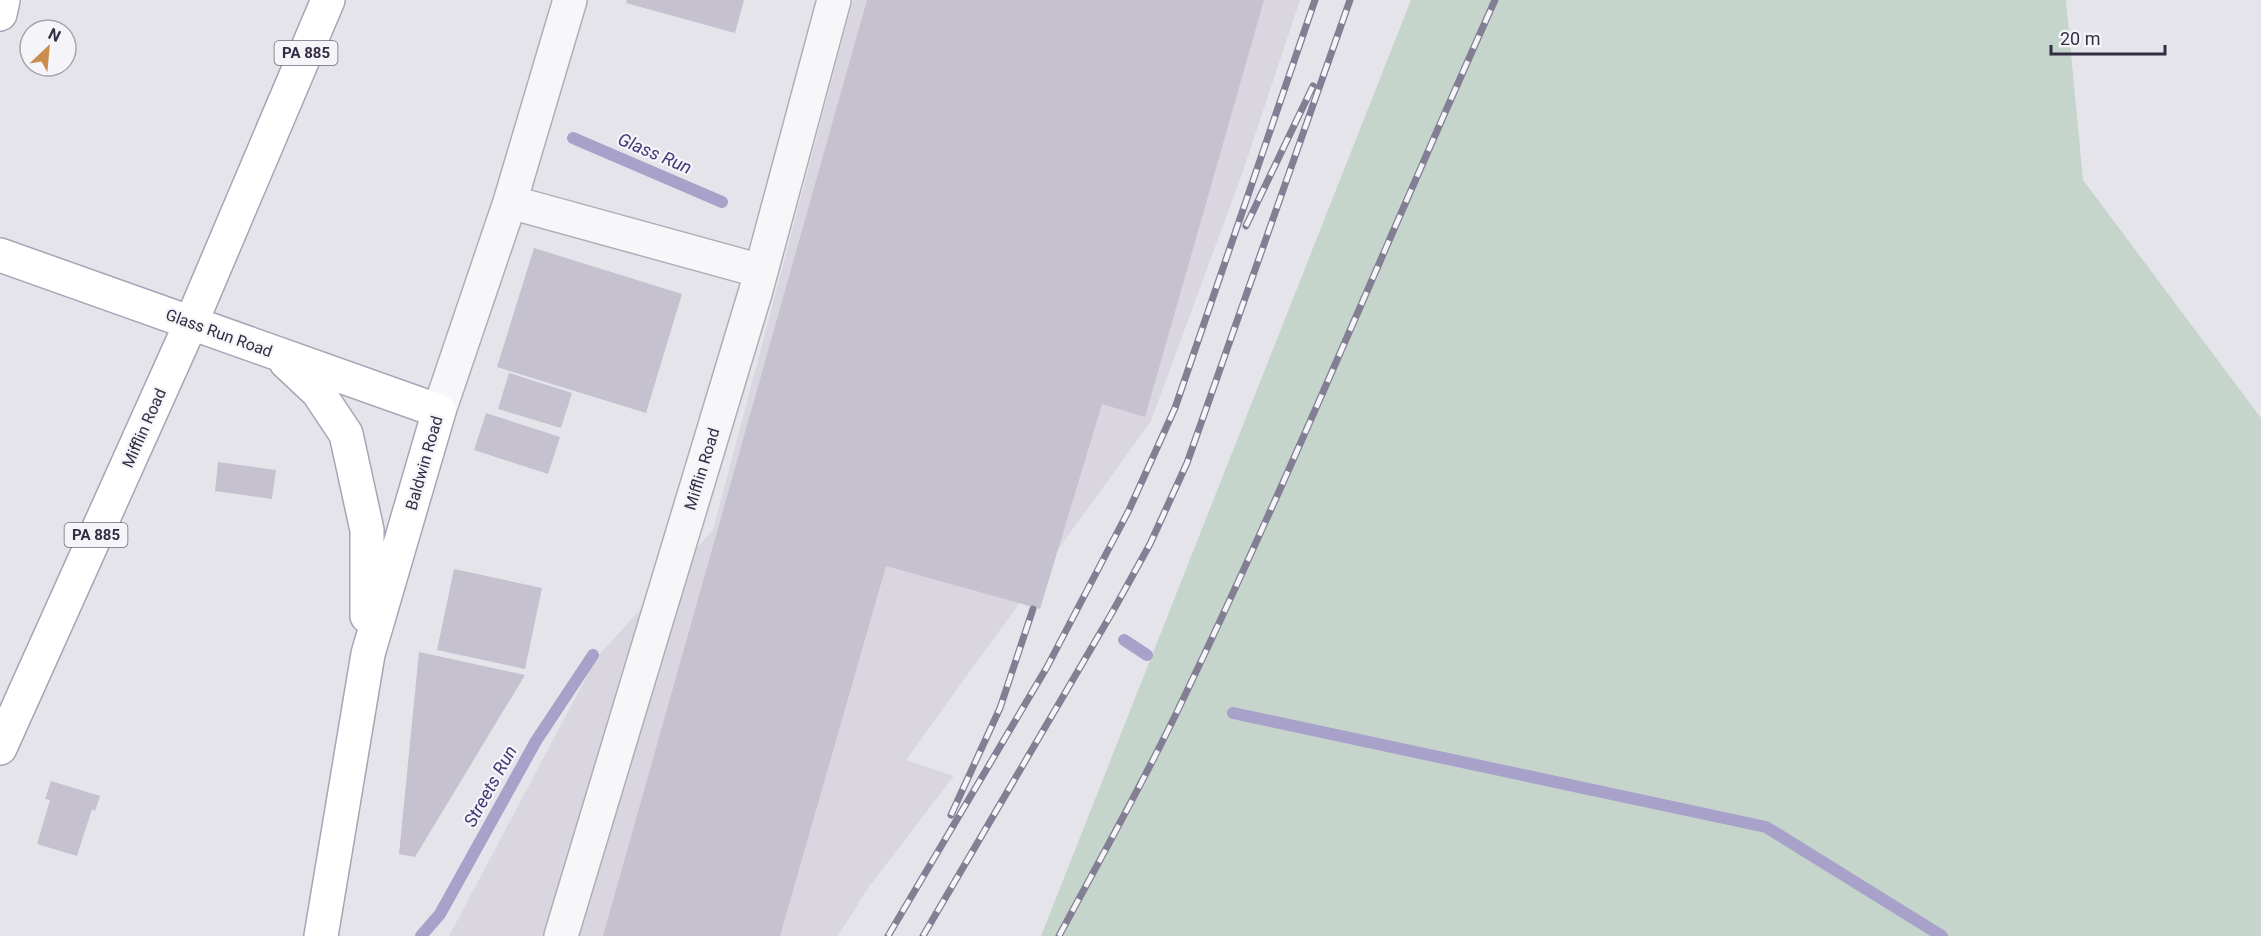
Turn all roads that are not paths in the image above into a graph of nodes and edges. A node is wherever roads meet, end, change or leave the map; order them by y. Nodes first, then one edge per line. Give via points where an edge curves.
1 (3, 0) edge
2 (328, 0) edge
3 (340, 0) edge
4 (570, 0) edge
5 (834, 0) edge
6 (0, 14) edge
7 (284, 105) junction
8 (510, 202) junction
9 (0, 255) edge
10 (761, 271) junction
11 (191, 323) junction
12 (278, 355) junction
13 (439, 411) junction
14 (368, 654) junction
15 (0, 748) edge
16 (321, 936) edge
17 (561, 936) edge

1 - 6 main road
2 - 7 main road, PA 885
3 - 7 main road
4 - 8 street, Baldwin Road
5 - 10 street, Mifflin Road
7 - 11 main road, Mifflin Road / PA 885
8 - 10 street
8 - 13 street, Baldwin Road
9 - 11 main road, Glass Run Road
10 - 17 street, Mifflin Road
11 - 12 main road, Glass Run Road
11 - 15 main road, Mifflin Road / PA 885
12 - 13 main road, Glass Run Road
12 - 14 main road via 318,392 346,434 367,530
13 - 14 main road, Baldwin Road
14 - 16 main road, Baldwin Road

